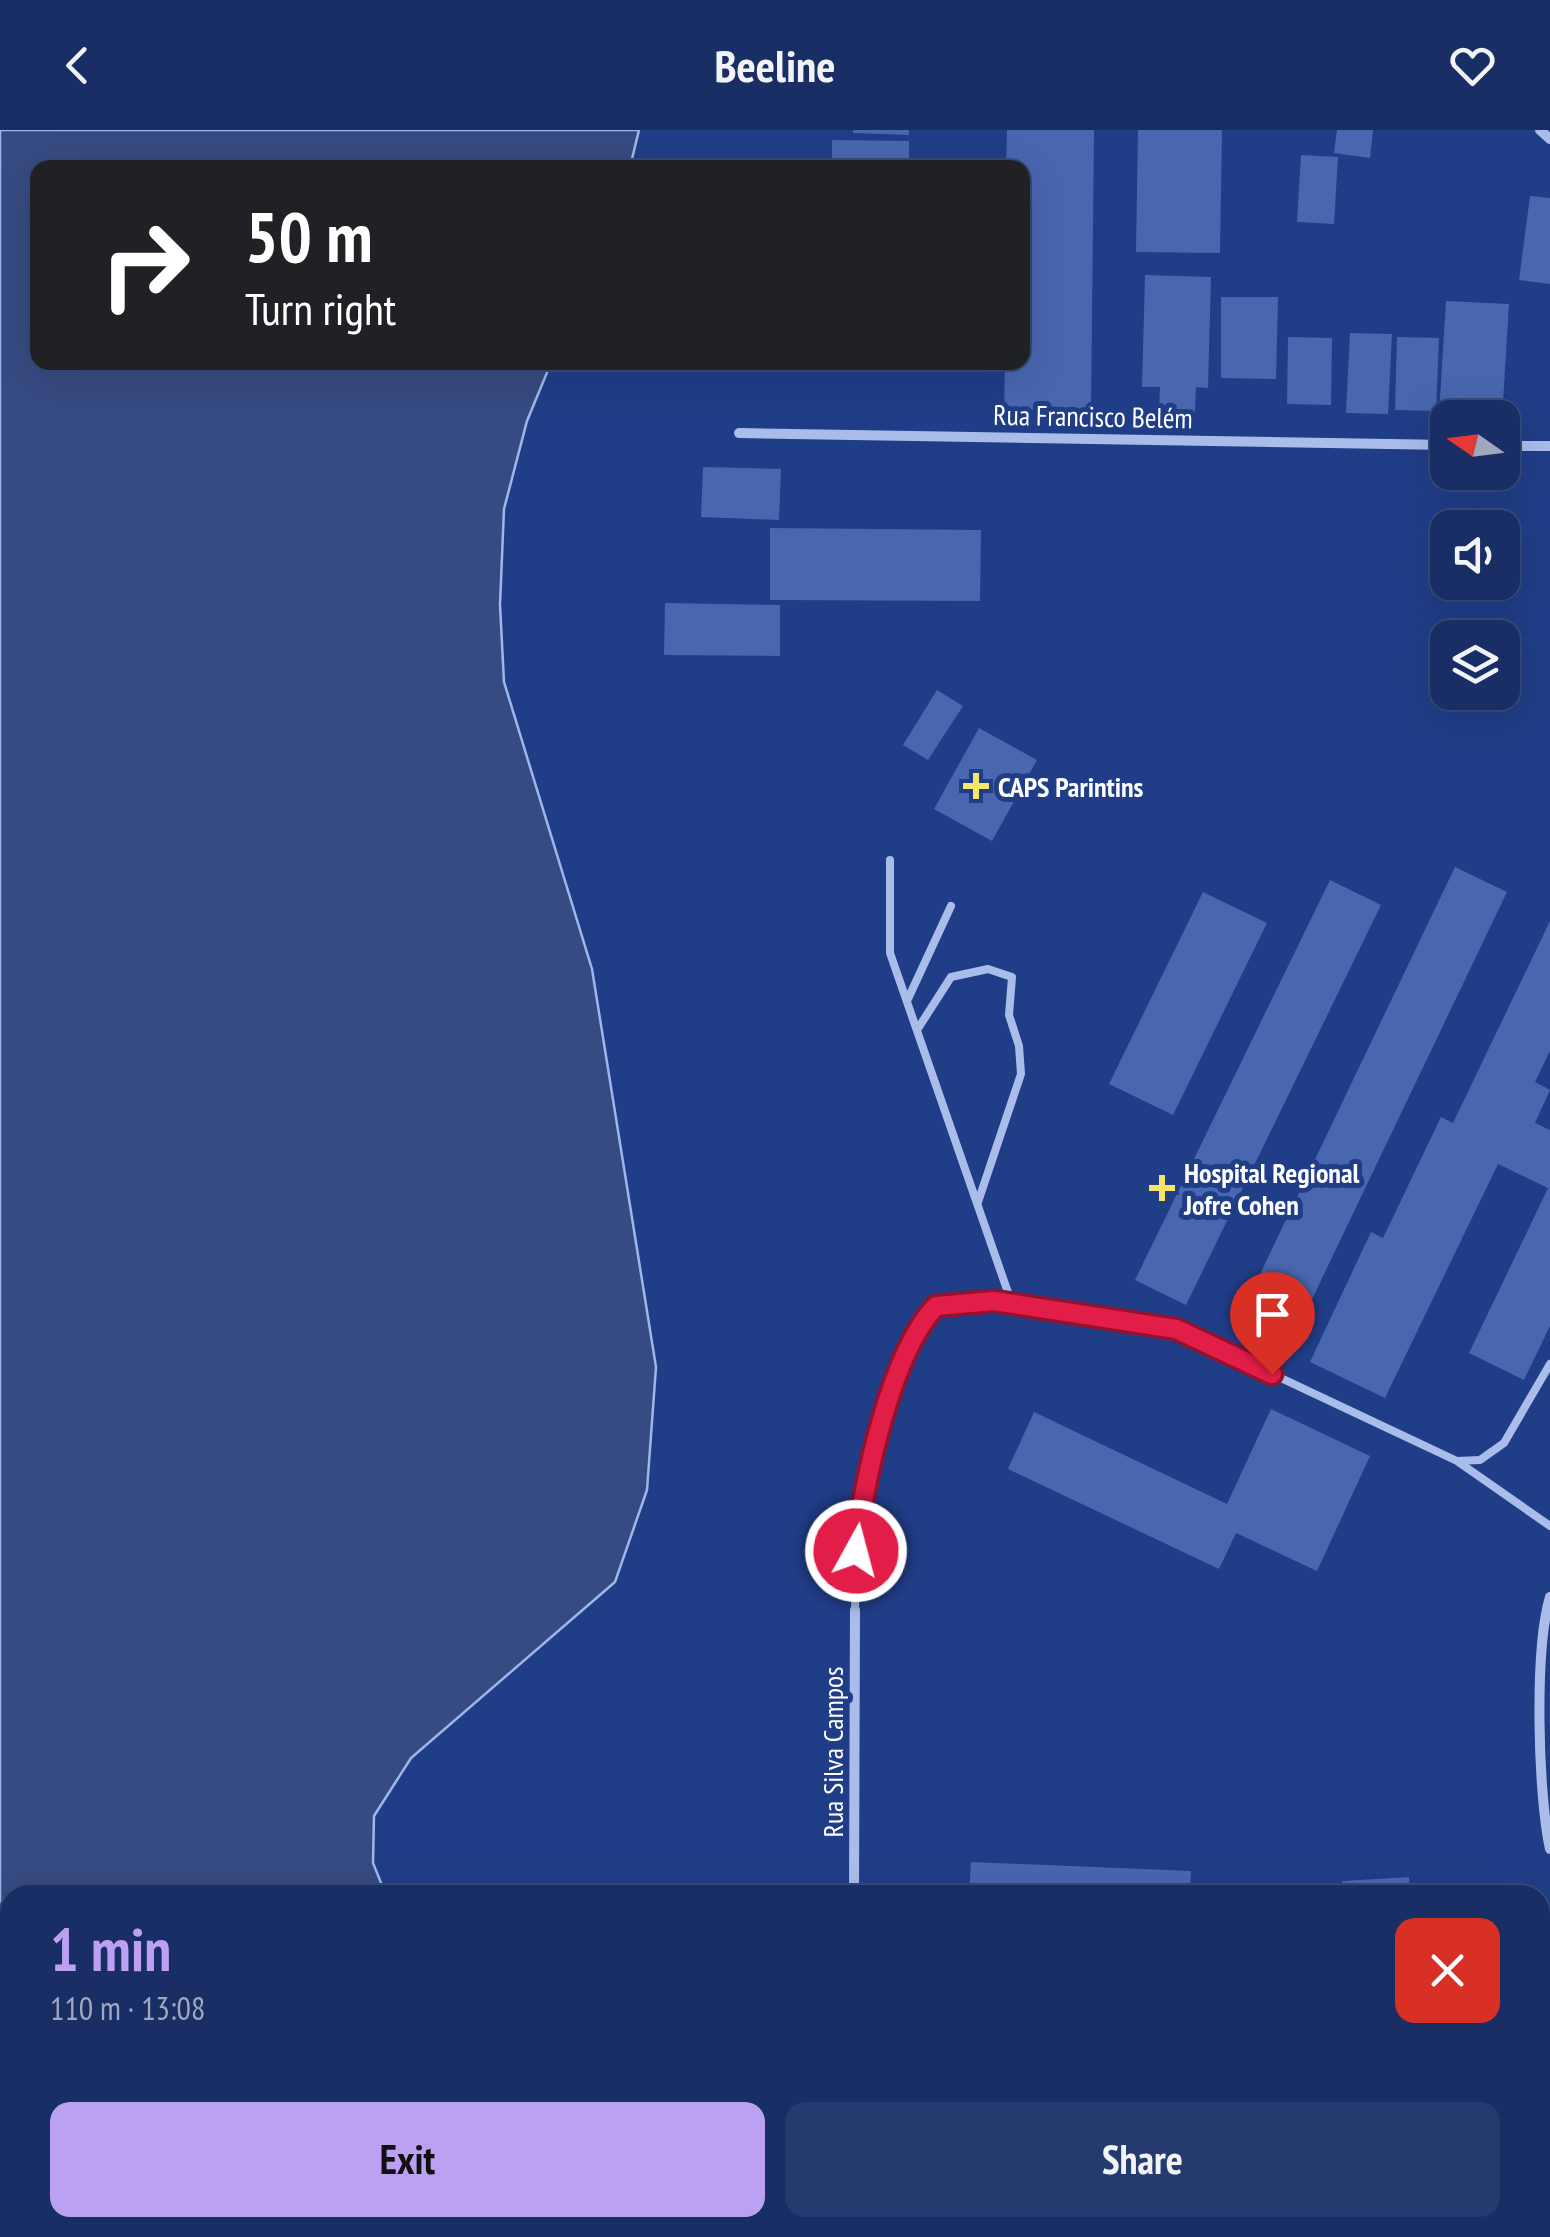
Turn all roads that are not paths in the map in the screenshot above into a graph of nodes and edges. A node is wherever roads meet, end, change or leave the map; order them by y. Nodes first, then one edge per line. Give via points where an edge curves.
1 (1540, 130) edge
2 (1550, 140) edge
3 (738, 433) dead end
4 (1430, 445) edge
5 (1520, 446) edge
6 (1550, 446) edge
7 (890, 860) dead end
8 (951, 906) dead end
9 (907, 1000) junction
10 (917, 1030) junction
11 (978, 1204) junction
12 (1012, 1304) junction
13 (1550, 1364) edge
14 (1457, 1461) junction
15 (1550, 1526) edge
16 (1550, 1597) edge
17 (855, 1610) joint
18 (1546, 1655) edge
19 (1550, 1850) edge
20 (854, 1885) edge

1 - 2 street
3 - 4 street, Rua Francisco Belém
5 - 6 street
7 - 9 lane via 890,953
8 - 9 lane
9 - 10 lane
10 - 11 lane
10 - 11 lane via 951,977 988,969 1012,977 1009,1015 1021,1074
11 - 12 lane
12 - 14 lane via 1176,1329
12 - 17 lane via 953,1302 925,1317 898,1376 864,1487
13 - 14 lane via 1504,1443 1480,1460
14 - 15 lane
16 - 18 street
17 - 20 street, Rua Silva Campos
18 - 19 street via 1543,1776

